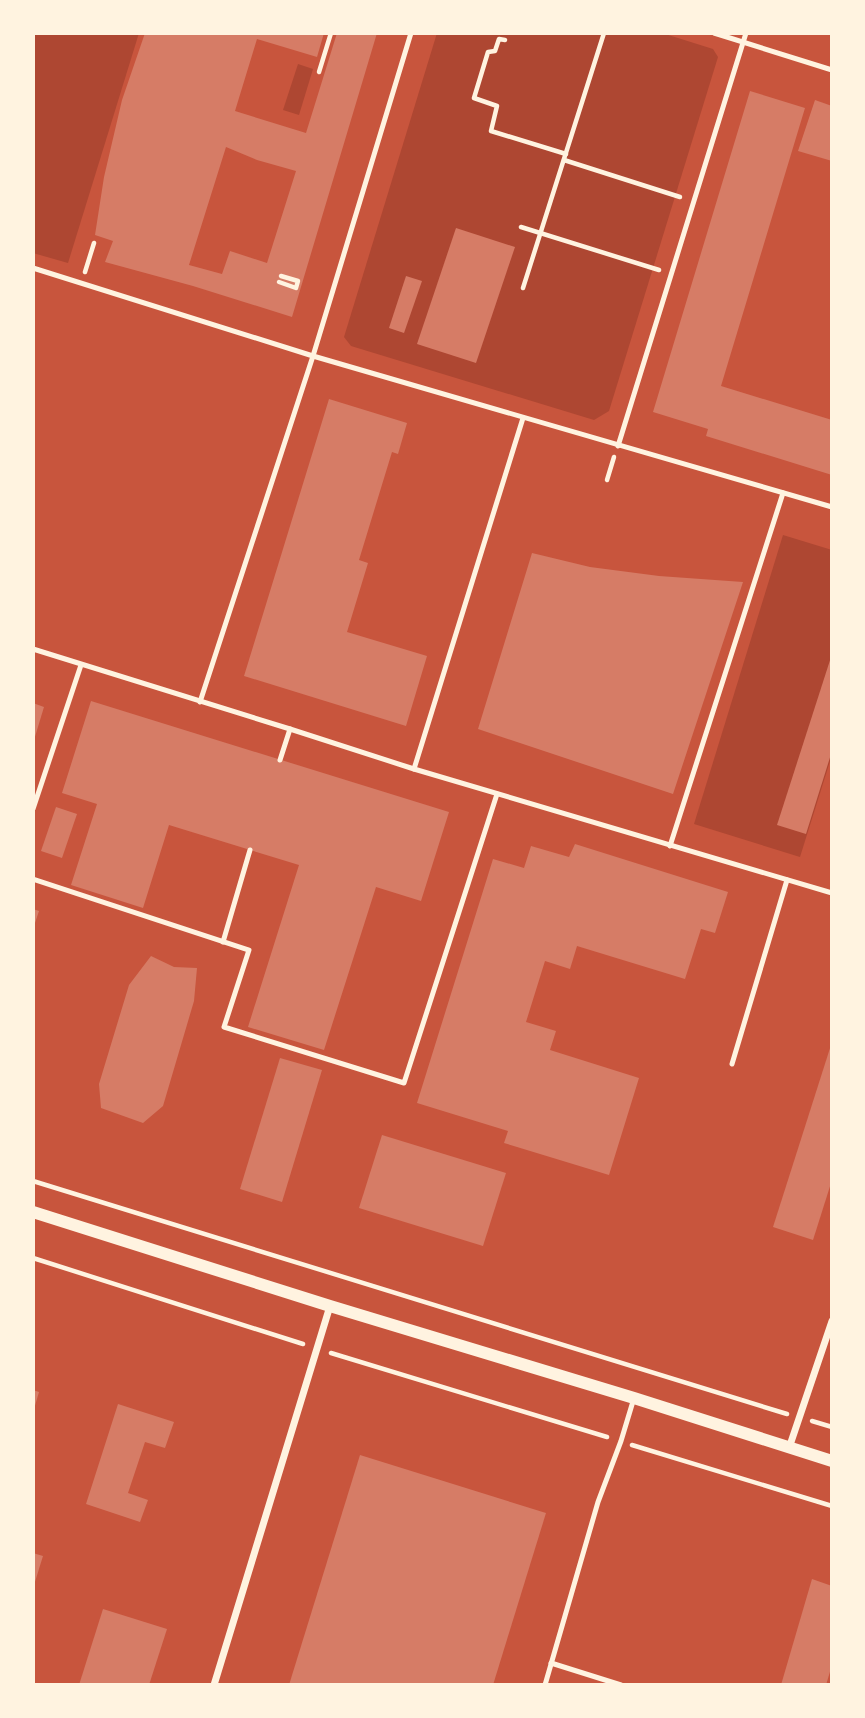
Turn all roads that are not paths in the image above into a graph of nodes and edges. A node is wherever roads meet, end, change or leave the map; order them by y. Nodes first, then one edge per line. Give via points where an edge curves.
1 (411, 33) edge
2 (714, 33) edge
3 (746, 33) edge
4 (743, 43) junction
5 (832, 70) edge
6 (34, 270) edge
7 (313, 356) junction
8 (523, 418) junction
9 (618, 446) junction
10 (783, 493) junction
11 (832, 507) edge
12 (33, 649) edge
13 (81, 665) junction
14 (200, 702) junction
15 (290, 729) junction
16 (280, 760) dead end
17 (414, 769) junction
18 (497, 794) junction
19 (33, 808) edge
20 (670, 846) junction
21 (250, 850) dead end
22 (33, 879) edge
23 (788, 880) junction
24 (832, 893) edge
25 (223, 942) junction
26 (732, 1064) dead end
27 (33, 1212) edge
28 (330, 1306) junction
29 (832, 1321) edge
30 (634, 1398) junction
31 (789, 1448) junction
32 (832, 1461) edge
33 (551, 1663) junction
34 (214, 1685) edge
35 (545, 1685) edge
36 (621, 1685) edge

1 - 7 lane
2 - 4 lane
3 - 4 lane
4 - 5 lane
4 - 9 lane
6 - 7 lane
7 - 8 lane
7 - 14 lane
8 - 9 lane
8 - 17 lane
9 - 10 lane
10 - 11 lane
10 - 20 lane
12 - 13 lane
13 - 14 lane
13 - 19 lane
14 - 15 lane
15 - 16 lane
15 - 17 lane
17 - 18 lane
18 - 20 lane
18 - 25 lane via 404,1083 224,1027 249,950
20 - 23 lane
21 - 25 lane
22 - 25 lane
23 - 24 lane
23 - 26 lane
27 - 28 street
28 - 30 street
28 - 34 street
29 - 31 street
30 - 31 street
30 - 33 lane
31 - 32 street
33 - 35 lane
33 - 36 lane

